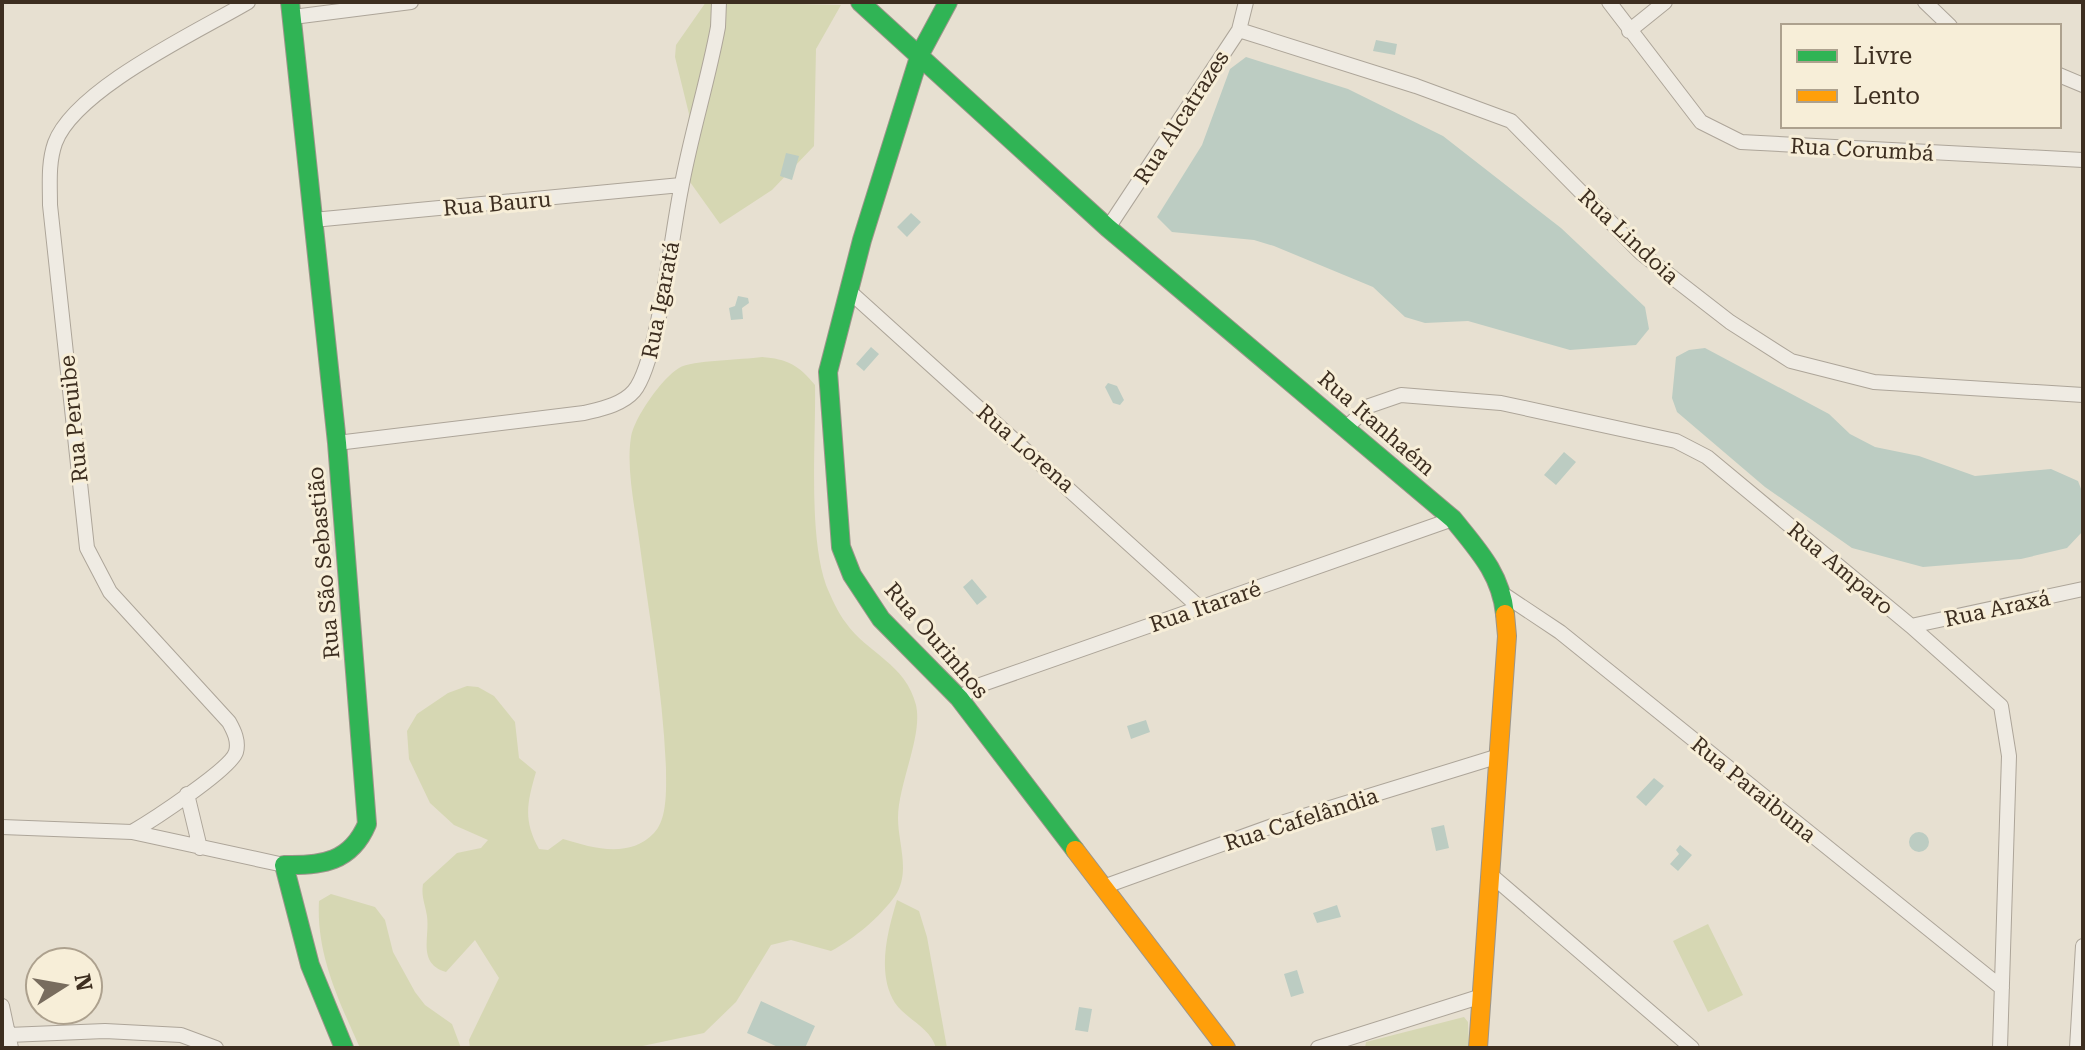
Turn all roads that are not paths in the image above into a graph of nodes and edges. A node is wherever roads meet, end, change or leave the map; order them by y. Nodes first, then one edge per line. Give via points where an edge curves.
1 (248, 2) edge
2 (411, 2) edge
3 (719, 2) edge
4 (860, 2) edge
5 (948, 2) edge
6 (1246, 2) edge
7 (1609, 2) edge
8 (1665, 2) edge
9 (1925, 2) edge
10 (291, 10) edge
11 (1948, 24) edge
12 (1239, 30) junction
13 (1629, 31) junction
14 (920, 54) junction
15 (2061, 76) edge
16 (2083, 85) edge
17 (2083, 160) edge
18 (681, 185) junction
19 (313, 220) junction
20 (1108, 228) junction
21 (849, 291) junction
22 (2083, 395) edge
23 (1346, 428) junction
24 (337, 443) junction
25 (1453, 519) junction
26 (2083, 589) edge
27 (1503, 594) junction
28 (1200, 608) junction
29 (1911, 626) junction
30 (959, 698) junction
31 (1499, 756) junction
32 (187, 794) junction
33 (2, 827) edge
34 (132, 832) junction
35 (200, 848) junction
36 (284, 865) junction
37 (1491, 875) junction
38 (1103, 887) junction
39 (2083, 946) edge
40 (2002, 988) junction
41 (1482, 996) junction
42 (2, 1006) edge
43 (10, 1042) edge
44 (216, 1048) edge
45 (344, 1048) edge
46 (1226, 1048) edge
47 (1318, 1048) edge
48 (1478, 1048) edge
49 (1692, 1048) edge
50 (2000, 1048) edge
51 (2077, 1048) edge

1 - 32 street, Rua Peruibe via 91,96 66,123 50,162 50,205 87,548 110,592 229,722 237,741 232,761
2 - 10 street
3 - 18 street, Rua Igaratá via 706,87
4 - 14 street, Rua Itanhaém
5 - 14 street, Rua Ourinhos
6 - 12 street, Rua Alcatrazes
7 - 13 street, Rua Corumbá
8 - 13 street
9 - 11 street
10 - 19 street, Rua São Sebastião
12 - 20 street, Rua Alcatrazes
12 - 22 street, Rua Lindoia via 1511,121 1641,253 1791,361 1874,382
13 - 17 street, Rua Corumbá via 1701,122 1741,142
14 - 20 street, Rua Itanhaém
14 - 21 street, Rua Ourinhos
15 - 16 street
18 - 19 street, Rua Bauru
18 - 24 street, Rua Igaratá via 658,319 646,368 633,392 613,405 584,413
19 - 24 street, Rua São Sebastião
20 - 23 street, Rua Itanhaém
21 - 28 street, Rua Lorena
21 - 30 street, Rua Ourinhos via 828,372 841,547 881,619
23 - 25 street, Rua Itanhaém
23 - 29 street, Rua Amparo via 1369,406 1401,395 1501,403 1676,441 1707,457
24 - 36 street, Rua São Sebastião via 367,824 361,843 344,857 313,867
25 - 27 street, Rua Itanhaém via 1494,570
25 - 28 street, Rua Itararé
26 - 29 street, Rua Araxá
27 - 31 street, Rua Itanhaém via 1507,636
27 - 40 street, Rua Paraibuna via 1560,632
28 - 30 street, Rua Itararé via 980,685
29 - 40 street, Rua Amparo via 2001,706 2007,728
30 - 38 street, Rua Ourinhos
31 - 37 street, Rua Itanhaém
31 - 38 street, Rua Cafelândia via 1275,825
32 - 34 street, Rua Peruibe
32 - 35 street
33 - 34 street
34 - 35 street
35 - 36 street
36 - 45 street via 310,965
37 - 41 street, Rua Itanhaém
37 - 49 street
38 - 46 street, Rua Ourinhos
39 - 51 street
40 - 50 street, Rua Amparo
41 - 47 street
41 - 48 street, Rua Itanhaém
42 - 43 street
43 - 44 street via 105,1031 181,1035

